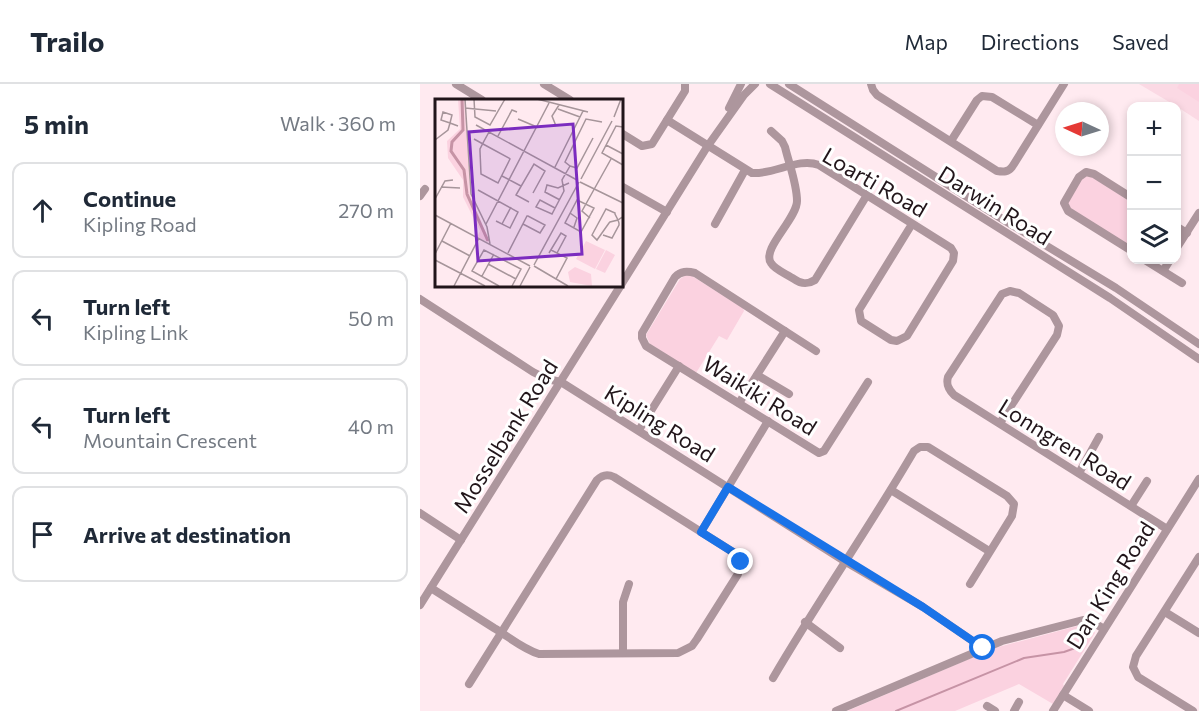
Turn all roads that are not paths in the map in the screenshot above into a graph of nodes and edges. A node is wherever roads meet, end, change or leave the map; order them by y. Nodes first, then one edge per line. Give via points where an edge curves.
1 (456, 84) edge
2 (544, 84) edge
3 (686, 84) edge
4 (741, 84) edge
5 (755, 84) edge
6 (770, 84) edge
7 (789, 84) edge
8 (872, 84) edge
9 (1064, 84) edge
10 (480, 99) edge
11 (568, 99) edge
12 (667, 120) junction
13 (723, 123) junction
14 (1038, 125) junction
15 (771, 131) dead end
16 (622, 134) edge
17 (951, 141) junction
18 (707, 147) junction
19 (790, 166) junction
20 (745, 170) junction
21 (622, 187) edge
22 (867, 195) junction
23 (1127, 195) edge
24 (667, 212) junction
25 (1199, 213) edge
26 (715, 224) dead end
27 (912, 224) junction
28 (1181, 229) edge
29 (1187, 233) junction
30 (1181, 242) edge
31 (1127, 248) edge
32 (1152, 264) edge
33 (1167, 264) edge
34 (1163, 271) junction
35 (622, 283) edge
36 (1182, 283) dead end
37 (620, 286) edge
38 (420, 299) edge
39 (785, 331) junction
40 (1199, 344) edge
41 (816, 351) dead end
42 (1199, 359) edge
43 (680, 366) junction
44 (757, 375) junction
45 (561, 382) junction
46 (868, 382) dead end
47 (789, 394) dead end
48 (739, 403) junction
49 (768, 421) junction
50 (1000, 423) junction
51 (639, 430) junction
52 (1099, 437) dead end
53 (1079, 473) junction
54 (1199, 479) edge
55 (1147, 481) dead end
56 (728, 487) junction
57 (891, 490) junction
58 (1131, 506) junction
59 (420, 513) edge
60 (1167, 529) junction
61 (701, 532) junction
62 (461, 540) junction
63 (989, 551) junction
64 (1199, 557) edge
65 (846, 562) junction
66 (629, 584) dead end
67 (970, 584) dead end
68 (431, 588) junction
69 (420, 605) edge
70 (1165, 612) junction
71 (806, 622) junction
72 (1104, 628) junction
73 (501, 632) junction
74 (1199, 633) edge
75 (840, 648) dead end
76 (983, 648) junction
77 (623, 653) junction
78 (773, 678) dead end
79 (469, 684) dead end
80 (1063, 695) junction
81 (1019, 702) dead end
82 (836, 711) edge
83 (1014, 711) edge
84 (1053, 711) edge
85 (1089, 711) edge
86 (1193, 711) edge

1 - 10 street
2 - 11 street
3 - 12 street
4 - 13 street, Mosselbank Road
5 - 13 street, Mosselbank Road
6 - 42 street, Darwin Road via 1110,298
7 - 40 street, Darwin Road
8 - 17 street via 877,94
9 - 14 street
12 - 16 street via 650,145 640,145
12 - 18 street
13 - 18 street, Mosselbank Road
14 - 17 street via 992,97 982,96
14 - 17 street via 1006,171 997,171
15 - 19 street via 782,141
18 - 20 street
18 - 24 street, Mosselbank Road
19 - 20 street, Loarti Road via 758,174
19 - 22 street, Loarti Road via 814,163
19 - 22 street via 796,206 769,257 772,264 799,282 815,280
20 - 26 street
21 - 24 street
22 - 27 street, Loarti Road
23 - 31 street via 1086,172 1064,203 1068,211
24 - 35 street, Mosselbank Road
25 - 29 street
27 - 27 street, Loarti Road via 951,248 953,261 907,336 891,340 861,321 860,306
28 - 29 street
29 - 30 street
32 - 34 street
33 - 34 street
34 - 36 street
37 - 45 street, Mosselbank Road
38 - 45 street, Kipling Road via 532,372
39 - 41 street
39 - 43 street via 695,273 682,272 644,328 642,338 646,346
39 - 44 street
43 - 48 street, Waikiki Road
43 - 51 street, Waikiki Road
44 - 47 street
44 - 48 street
45 - 51 street, Kipling Road
45 - 62 street, Mosselbank Road
46 - 49 street, Waikiki Road via 824,451 817,452
48 - 49 street, Waikiki Road
49 - 56 street
50 - 50 street, Lonngren Road via 1059,326 1053,315 1010,291 1004,292 948,376 948,386 954,395
50 - 53 street, Lonngren Road
51 - 56 street, Kipling Road
52 - 53 street
53 - 58 street, Lonngren Road
54 - 60 street, Dan King Road
55 - 58 street
56 - 61 street
56 - 65 street, Kipling Road
57 - 63 street
57 - 63 street via 914,451 924,446 980,479 1007,496 1014,508
57 - 65 street
58 - 60 street, Lonngren Road
59 - 62 street
60 - 72 street, Dan King Road
61 - 73 street via 614,477 602,476
61 - 77 street via 736,554 741,562 738,574 698,639 684,652
62 - 68 street, Mosselbank Road
63 - 67 street
64 - 70 street
65 - 71 street
65 - 76 street, Kipling Road
66 - 77 street via 623,602
68 - 69 street, Mosselbank Road
68 - 73 street
70 - 74 street
70 - 86 street via 1136,656 1133,671
71 - 75 street
71 - 78 street
72 - 76 street via 1083,620
72 - 80 street, Dan King Road
73 - 77 street via 539,654
73 - 79 street
76 - 82 street
80 - 84 street, Dan King Road
80 - 85 street
81 - 83 street

